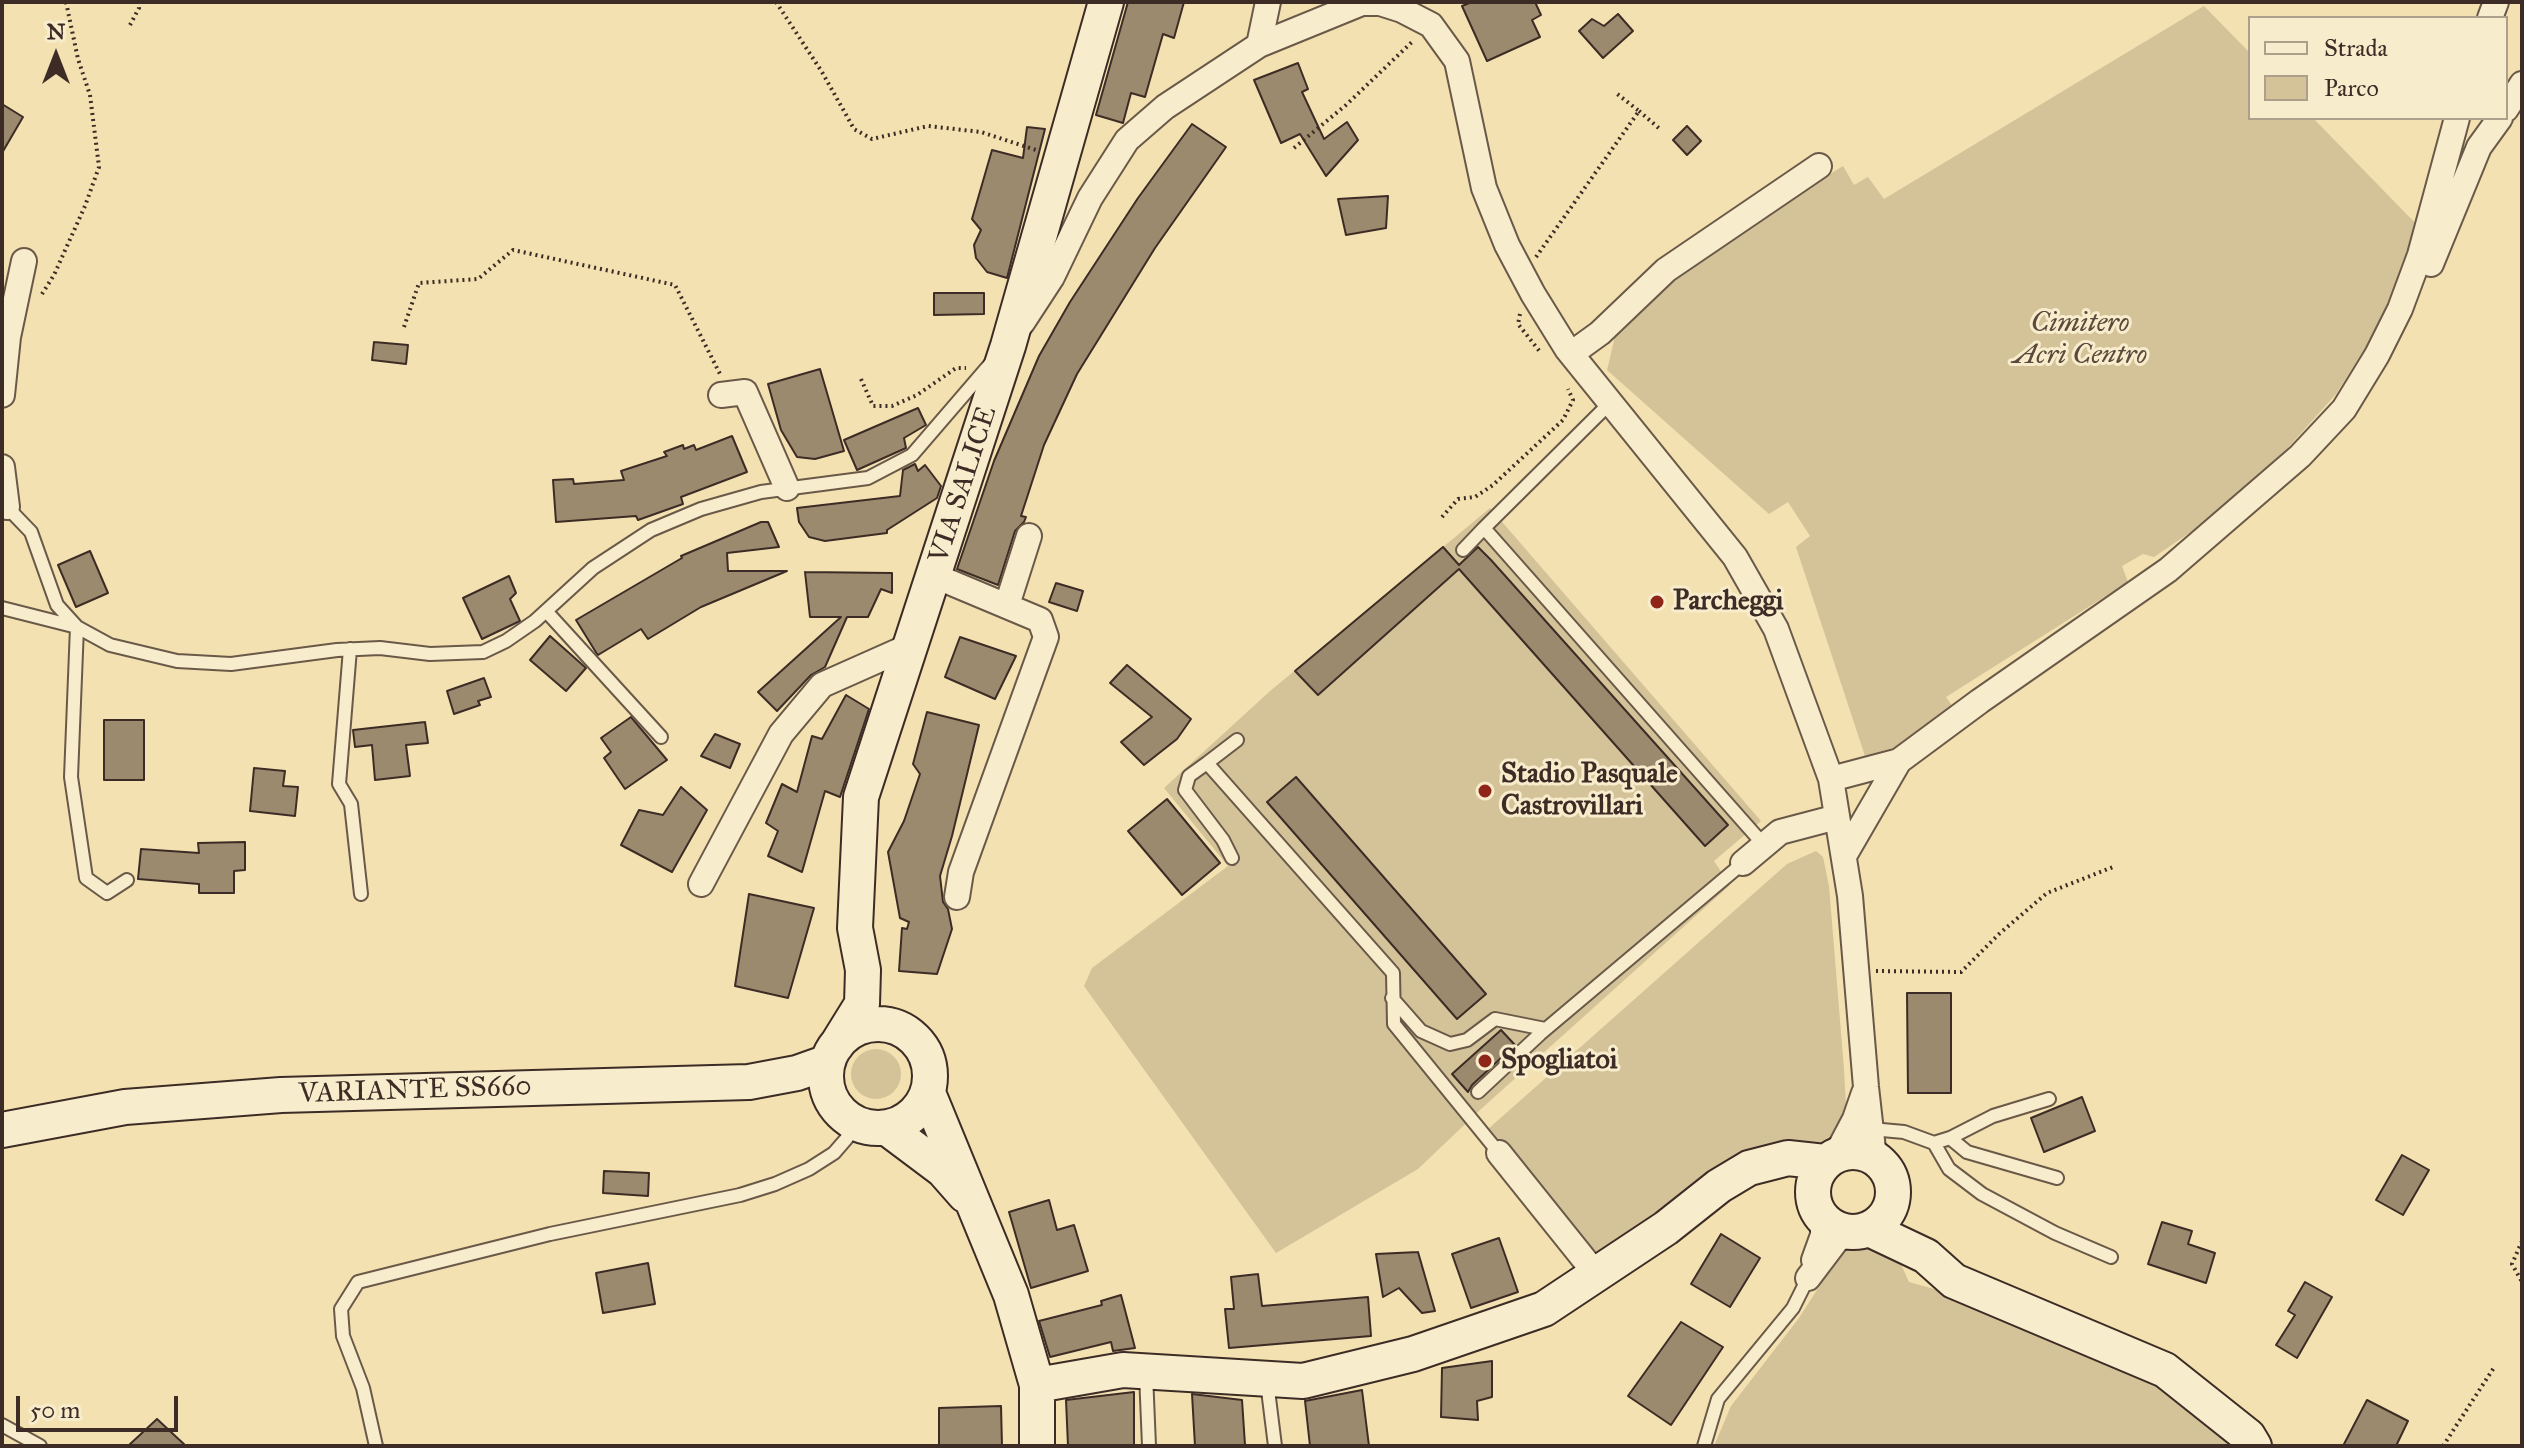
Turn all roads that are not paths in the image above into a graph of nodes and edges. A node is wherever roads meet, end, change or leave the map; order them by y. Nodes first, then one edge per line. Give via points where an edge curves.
1 (1106, 2) edge
2 (1268, 2) edge
3 (1380, 2) edge
4 (1259, 45) junction
5 (2456, 120) edge
6 (2499, 120) edge
7 (1819, 166) dead end
8 (24, 261) dead end
9 (2400, 309) junction
10 (996, 357) junction
11 (1561, 359) junction
12 (726, 394) road end
13 (2, 395) edge
14 (1610, 403) junction
15 (2, 467) edge
16 (787, 488) junction
17 (5, 505) edge
18 (1484, 528) junction
19 (1029, 536) dead end
20 (1463, 550) dead end
21 (935, 576) junction
22 (1007, 605) junction
23 (2, 608) edge
24 (546, 611) junction
25 (77, 627) junction
26 (912, 645) junction
27 (350, 649) junction
28 (661, 737) dead end
29 (1237, 740) dead end
30 (1899, 761) junction
31 (1207, 763) junction
32 (1831, 779) junction
33 (1837, 817) junction
34 (1764, 845) junction
35 (1844, 856) junction
36 (1232, 858) dead end
37 (1743, 863) joint
38 (127, 880) dead end
39 (701, 884) dead end
40 (361, 894) dead end
41 (957, 897) dead end
42 (863, 970) junction
43 (1392, 998) junction
44 (891, 1025) junction
45 (1545, 1029) junction
46 (832, 1054) junction
47 (749, 1082) junction
48 (1866, 1087) junction
49 (1478, 1092) dead end
50 (928, 1093) junction
51 (2049, 1099) dead end
52 (843, 1114) junction
53 (887, 1128) junction
54 (2, 1130) edge
55 (1950, 1138) junction
56 (1872, 1143) junction
57 (1934, 1143) junction
58 (1499, 1153) joint
59 (1825, 1167) junction
60 (2057, 1178) dead end
61 (1893, 1193) junction
62 (976, 1206) junction
63 (1847, 1227) junction
64 (1926, 1256) junction
65 (2111, 1257) dead end
66 (1596, 1274) junction
67 (1808, 1278) joint
68 (1146, 1371) junction
69 (1267, 1378) junction
70 (1037, 1385) junction
71 (2, 1425) edge
72 (40, 1446) edge
73 (376, 1446) edge
74 (1037, 1446) edge
75 (1149, 1446) edge
76 (1275, 1446) edge
77 (1704, 1446) edge
78 (2254, 1446) edge

1 - 10 main road, VIA SALICE
2 - 4 street
3 - 4 street via 1362,3
3 - 11 street via 1431,25 1457,61 1484,188
4 - 10 street via 1165,107 1127,140 1090,198 1052,277
5 - 9 street
6 - 9 street via 2479,147 2430,267
7 - 11 street via 1666,270 1600,333
8 - 13 street
9 - 30 street via 2344,409 2300,456 2168,570
10 - 16 lane via 912,455 868,478
10 - 21 main road, VIA SALICE
11 - 14 street
12 - 16 street via 745,392
14 - 18 lane
14 - 32 street via 1735,557 1776,629
15 - 17 street
16 - 24 lane via 701,509 651,530 593,568
17 - 25 lane via 31,532 57,605
18 - 20 lane
18 - 34 lane
19 - 22 street
21 - 22 street
21 - 26 main road, VIA SALICE
22 - 41 street via 1040,620 1046,637 961,872
23 - 25 lane
24 - 27 lane via 483,652
24 - 28 lane
25 - 27 lane via 110,645 177,661 231,664
25 - 38 lane via 71,777 86,878 107,893
26 - 39 street via 822,685 781,734
26 - 42 main road, VIA SALICE via 861,797 855,928
27 - 40 lane via 339,784 351,804
29 - 31 lane
30 - 32 street
30 - 35 street
31 - 36 lane via 1189,776 1185,790
31 - 43 lane via 1393,973
32 - 33 street
33 - 34 street via 1780,832
33 - 35 street
34 - 37 street
35 - 48 street
37 - 45 lane
42 - 44 main road
42 - 46 main road via 862,1004
43 - 45 lane via 1421,1031 1450,1044 1467,1040 1495,1019
43 - 58 lane via 1394,1024
44 - 46 main road via 860,1027
44 - 50 main road via 916,1039 924,1051 931,1078
45 - 49 lane
46 - 47 main road, VARIANTE SS660 via 797,1073
46 - 52 main road via 827,1086
47 - 52 main road via 804,1095
47 - 54 main road, VARIANTE SS660 via 281,1095 125,1107
48 - 56 street
48 - 59 street via 1855,1119
50 - 53 main road via 912,1116
50 - 62 main road
51 - 55 lane via 1993,1116
52 - 53 main road via 867,1128
52 - 73 lane via 847,1138 834,1153 775,1184 358,1282 341,1309 343,1336 363,1388
53 - 62 main road via 943,1170
55 - 57 lane
55 - 60 lane via 1967,1152
56 - 57 lane via 1904,1132
56 - 59 main road
56 - 61 main road
57 - 65 lane via 1949,1169 1982,1194
58 - 66 street
59 - 63 main road via 1812,1196
59 - 66 main road via 1785,1173 1749,1168
61 - 63 main road via 1886,1215
61 - 64 main road
62 - 70 main road via 1011,1295
63 - 64 main road
63 - 67 street via 1823,1235
64 - 78 main road via 1954,1281 2165,1370
66 - 69 main road via 1544,1309 1413,1354 1303,1381
67 - 77 lane via 1793,1308 1718,1399
68 - 69 main road
68 - 70 main road
68 - 75 lane
69 - 76 lane
70 - 74 main road
71 - 72 lane

